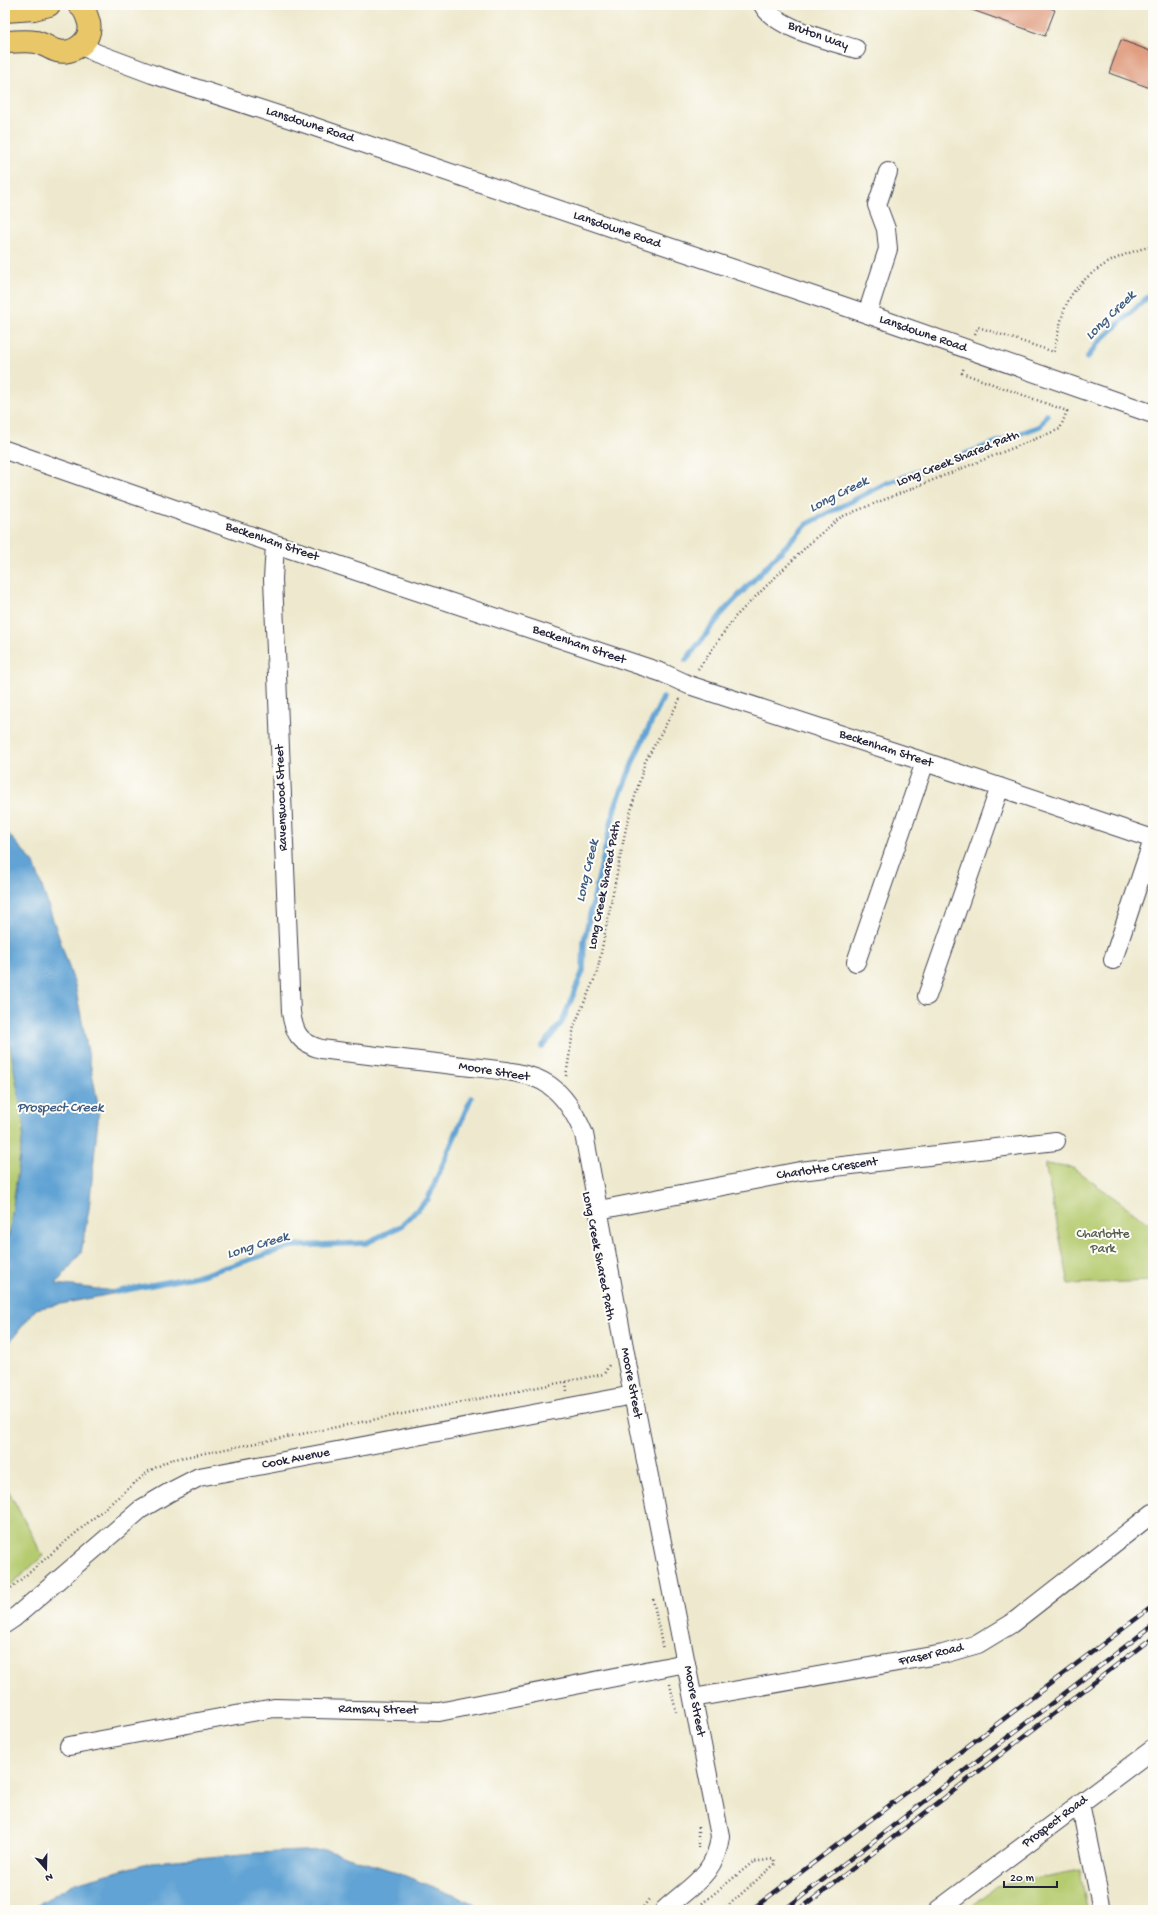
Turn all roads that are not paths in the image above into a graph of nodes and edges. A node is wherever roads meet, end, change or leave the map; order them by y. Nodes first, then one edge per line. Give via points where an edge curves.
1 (49, 5) edge
2 (763, 5) edge
3 (86, 6) edge
4 (5, 11) edge
5 (5, 42) edge
6 (81, 45) junction
7 (856, 49) dead end
8 (888, 172) dead end
9 (867, 314) junction
10 (1153, 414) edge
11 (5, 450) edge
12 (276, 544) junction
13 (924, 762) junction
14 (1000, 787) junction
15 (1153, 839) edge
16 (1113, 960) dead end
17 (856, 962) dead end
18 (927, 996) dead end
19 (310, 1046) joint
20 (1056, 1141) dead end
21 (599, 1210) junction
22 (633, 1395) junction
23 (1153, 1513) edge
24 (5, 1624) edge
25 (686, 1663) junction
26 (693, 1698) junction
27 (69, 1746) dead end
28 (1153, 1750) edge
29 (1080, 1803) junction
30 (664, 1910) edge
31 (938, 1910) edge
32 (1102, 1910) edge

1 - 4 main road
2 - 7 street, Bruton Way via 779,22
3 - 6 main road via 90,28 86,40
5 - 6 main road via 35,42 62,51 75,49
6 - 9 street, Lansdowne Road via 152,74
8 - 9 street via 877,205 886,229 888,249
9 - 10 street, Lansdowne Road
11 - 12 street, Beckenham Street
12 - 13 street, Beckenham Street
12 - 19 street, Ravenswood Street via 273,579 291,1012 293,1027 299,1038
13 - 14 street, Beckenham Street
13 - 17 street
14 - 15 street, Beckenham Street
14 - 18 street
15 - 16 street
19 - 21 street, Moore Street via 513,1073 534,1078 548,1085 568,1103 584,1134
20 - 21 street, Charlotte Crescent via 800,1172
21 - 22 street, Moore Street
22 - 24 street, Cook Avenue via 199,1477 141,1509
22 - 25 street, Moore Street
23 - 26 street, Fraser Road via 1011,1624 978,1644 943,1654
25 - 26 street, Moore Street
25 - 27 street, Ramsay Street via 439,1712 274,1708
26 - 30 street, Moore Street via 718,1822 719,1849 707,1872
28 - 29 street, Prospect Road
29 - 31 street, Prospect Road
29 - 32 street

